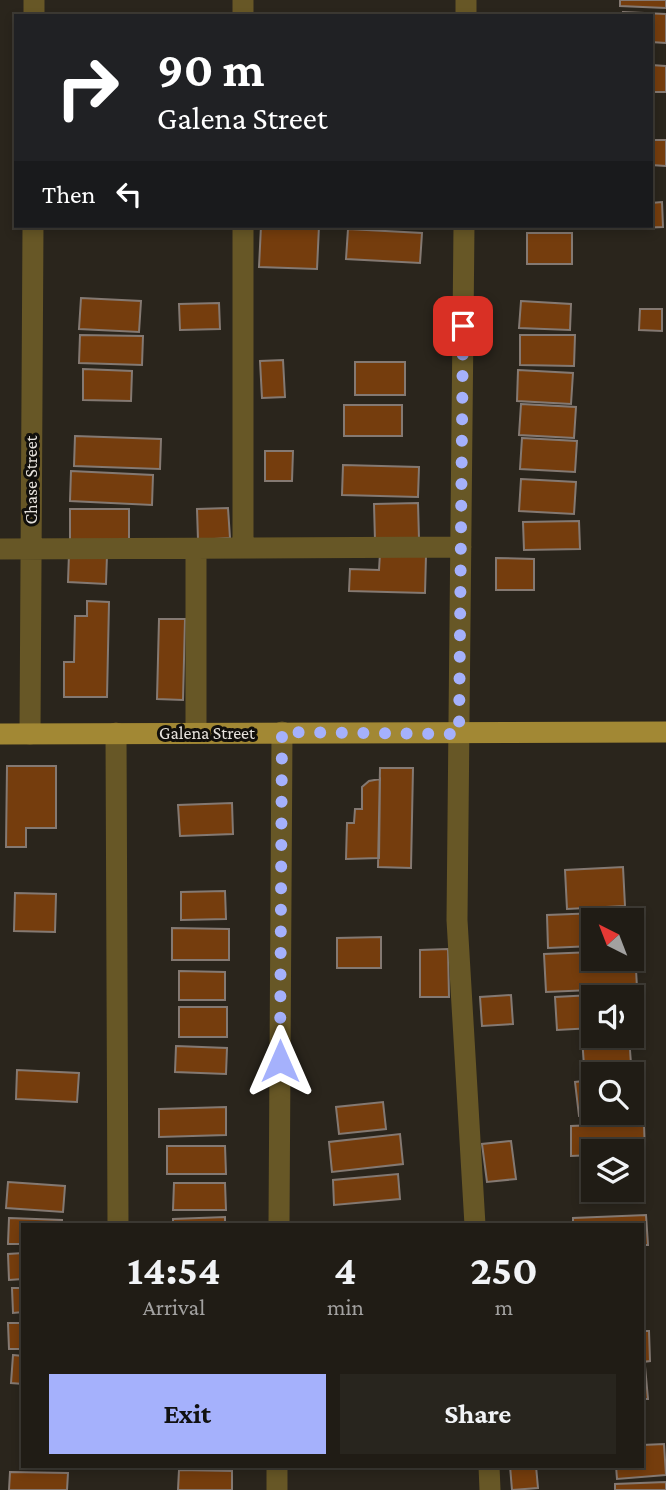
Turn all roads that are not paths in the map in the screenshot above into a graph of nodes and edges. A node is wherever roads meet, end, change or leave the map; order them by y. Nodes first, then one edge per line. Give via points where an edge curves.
1 (33, 228) edge
2 (243, 228) edge
3 (464, 228) edge
4 (461, 547) junction
5 (243, 548) junction
6 (0, 549) edge
7 (31, 549) junction
8 (196, 549) junction
9 (282, 732) junction
10 (666, 732) edge
11 (116, 733) junction
12 (196, 733) junction
13 (0, 734) edge
14 (30, 734) junction
15 (459, 734) junction
16 (118, 1223) edge
17 (279, 1223) edge
18 (475, 1223) edge
19 (277, 1468) edge
20 (489, 1468) edge
21 (277, 1490) edge
22 (490, 1490) edge

1 - 7 street, Chase Street
2 - 5 street
3 - 4 street
4 - 5 street
4 - 15 street
5 - 8 street
6 - 7 street
7 - 8 street
7 - 14 street, Chase Street
8 - 12 street
9 - 12 main road, Galena Street
9 - 15 main road, Galena Street
9 - 17 street
10 - 15 main road, Galena Street
11 - 12 main road, Galena Street
11 - 14 main road, Galena Street
11 - 16 street
13 - 14 main road, Galena Street
15 - 18 street via 457,920
19 - 21 street
20 - 22 street

